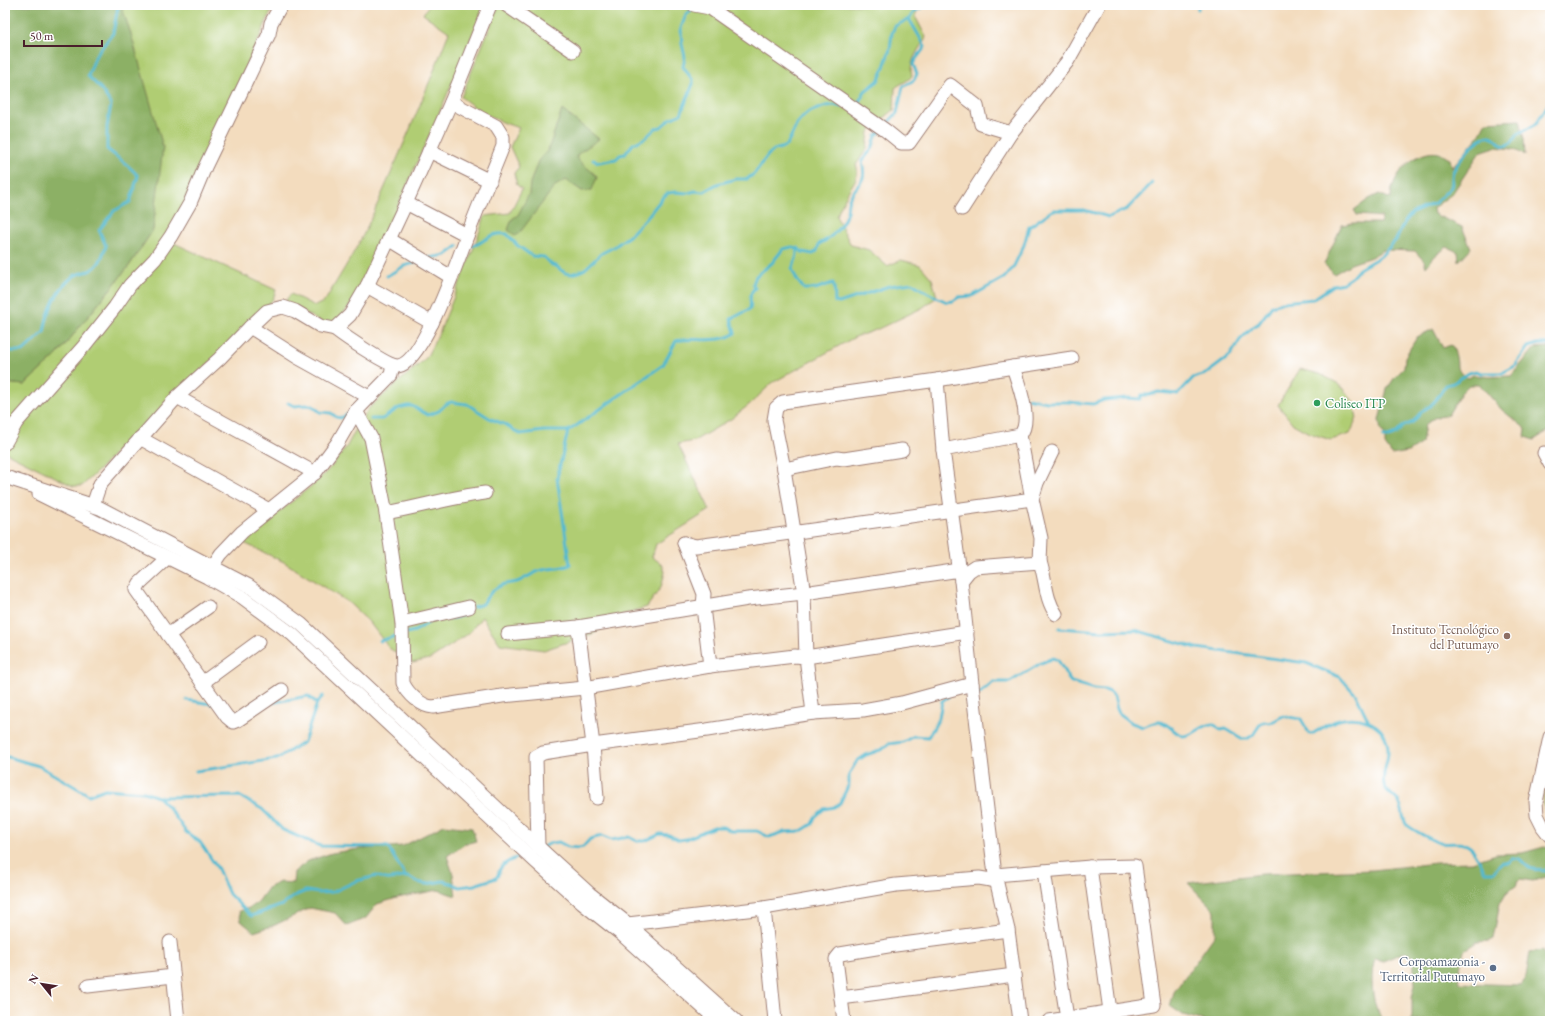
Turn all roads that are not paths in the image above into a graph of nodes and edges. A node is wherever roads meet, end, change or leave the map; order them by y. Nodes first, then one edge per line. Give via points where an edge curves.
1 (281, 5) edge
2 (490, 5) edge
3 (506, 5) edge
4 (694, 5) edge
5 (1099, 5) edge
6 (573, 51) dead end
7 (451, 102) junction
8 (1011, 133) junction
9 (429, 151) junction
10 (490, 182) junction
11 (406, 203) junction
12 (962, 209) dead end
13 (467, 235) junction
14 (389, 239) junction
15 (451, 277) junction
16 (367, 286) junction
17 (432, 323) junction
18 (250, 327) junction
19 (335, 329) junction
20 (1072, 358) dead end
21 (393, 366) junction
22 (1013, 367) junction
23 (936, 380) junction
24 (177, 397) junction
25 (369, 397) junction
26 (356, 411) junction
27 (1020, 435) junction
28 (140, 438) junction
29 (5, 443) edge
30 (902, 450) dead end
31 (943, 450) junction
32 (1052, 452) dead end
33 (784, 469) junction
34 (315, 472) junction
35 (5, 477) edge
36 (486, 493) dead end
37 (1032, 499) junction
38 (93, 505) junction
39 (269, 510) junction
40 (952, 510) junction
41 (386, 513) junction
42 (794, 533) junction
43 (167, 558) junction
44 (1040, 562) junction
45 (213, 566) junction
46 (961, 576) junction
47 (804, 593) junction
48 (208, 607) dead end
49 (469, 607) dead end
50 (703, 607) junction
51 (1056, 614) dead end
52 (402, 623) junction
53 (578, 627) junction
54 (967, 632) junction
55 (508, 634) dead end
56 (168, 635) junction
57 (258, 642) dead end
58 (806, 657) junction
59 (710, 666) junction
60 (202, 683) junction
61 (585, 688) junction
62 (282, 690) dead end
63 (973, 693) junction
64 (813, 713) junction
65 (1550, 737) edge
66 (593, 745) junction
67 (597, 798) dead end
68 (1549, 836) edge
69 (538, 847) junction
70 (1090, 867) junction
71 (1044, 871) junction
72 (996, 878) junction
73 (764, 908) junction
74 (628, 924) junction
75 (1008, 930) junction
76 (170, 942) dead end
77 (1014, 975) junction
78 (173, 976) junction
79 (88, 986) dead end
80 (841, 998) junction
81 (1110, 1011) junction
82 (1067, 1018) junction
83 (178, 1021) edge
84 (718, 1021) edge
85 (736, 1021) edge
86 (775, 1021) edge
87 (844, 1021) edge
88 (1020, 1021) edge
89 (1049, 1021) edge

1 - 29 street via 190,203 171,236 84,346 20,419
2 - 7 street
3 - 6 street
4 - 8 street via 710,8 901,142 909,142 950,85 977,106 981,124
5 - 8 street via 1067,62
7 - 9 street
7 - 10 street via 496,126 503,137 503,146
8 - 12 street
9 - 10 street
9 - 11 street
10 - 13 street
11 - 13 street
11 - 14 street
13 - 15 street
14 - 15 street
14 - 16 street
15 - 17 street
16 - 17 street
16 - 19 street via 350,315
17 - 21 street via 411,358 399,366
18 - 19 street via 267,311 283,307 320,326
18 - 24 street
18 - 25 street via 297,357
19 - 21 street
20 - 22 street
21 - 25 street via 391,375
22 - 23 street
22 - 27 street via 1025,413 1025,428
23 - 31 street
23 - 33 street via 782,402 776,408 774,420
24 - 28 street
24 - 34 street
25 - 26 street
26 - 34 street via 338,442
26 - 41 street via 371,438
27 - 31 street
27 - 37 street
28 - 38 street via 100,484
28 - 39 street
30 - 33 street via 837,458
31 - 40 street
32 - 37 street
33 - 42 street
34 - 39 street
35 - 38 street
35 - 43 street
36 - 41 street via 459,496
37 - 40 street
37 - 44 street via 1041,538
38 - 45 street
39 - 45 street via 242,532
40 - 42 street
40 - 46 street
41 - 52 street
42 - 47 street
42 - 50 street via 696,546 684,543 704,594
43 - 56 street via 136,590
43 - 84 street via 242,597 292,634 532,858
44 - 46 street via 975,567
44 - 51 street via 1048,599
45 - 69 street via 249,586 301,624
46 - 47 street
46 - 54 street
47 - 50 street
47 - 58 street
48 - 56 street
49 - 52 street
50 - 53 street
50 - 59 street
52 - 61 street via 403,682 414,697 427,707
53 - 55 street
53 - 61 street
54 - 58 street
54 - 63 street
56 - 60 street
57 - 60 street
58 - 59 street via 795,656
58 - 64 street
59 - 61 street
60 - 62 street via 233,722
61 - 66 street
63 - 64 street via 863,710
63 - 72 street
64 - 66 street
65 - 68 street via 1536,802 1538,815
66 - 67 street
66 - 69 street via 543,753 536,757
69 - 74 street
70 - 71 street
70 - 81 street
70 - 81 street via 1135,866 1144,927 1154,1005
71 - 72 street
71 - 82 street
72 - 73 street via 896,885
72 - 75 street
73 - 74 street
73 - 86 street
74 - 85 street
75 - 77 street
75 - 80 street via 840,954 836,959
76 - 78 street
77 - 80 street
77 - 88 street
78 - 79 street
78 - 83 street
80 - 87 street
81 - 82 street
82 - 89 street

